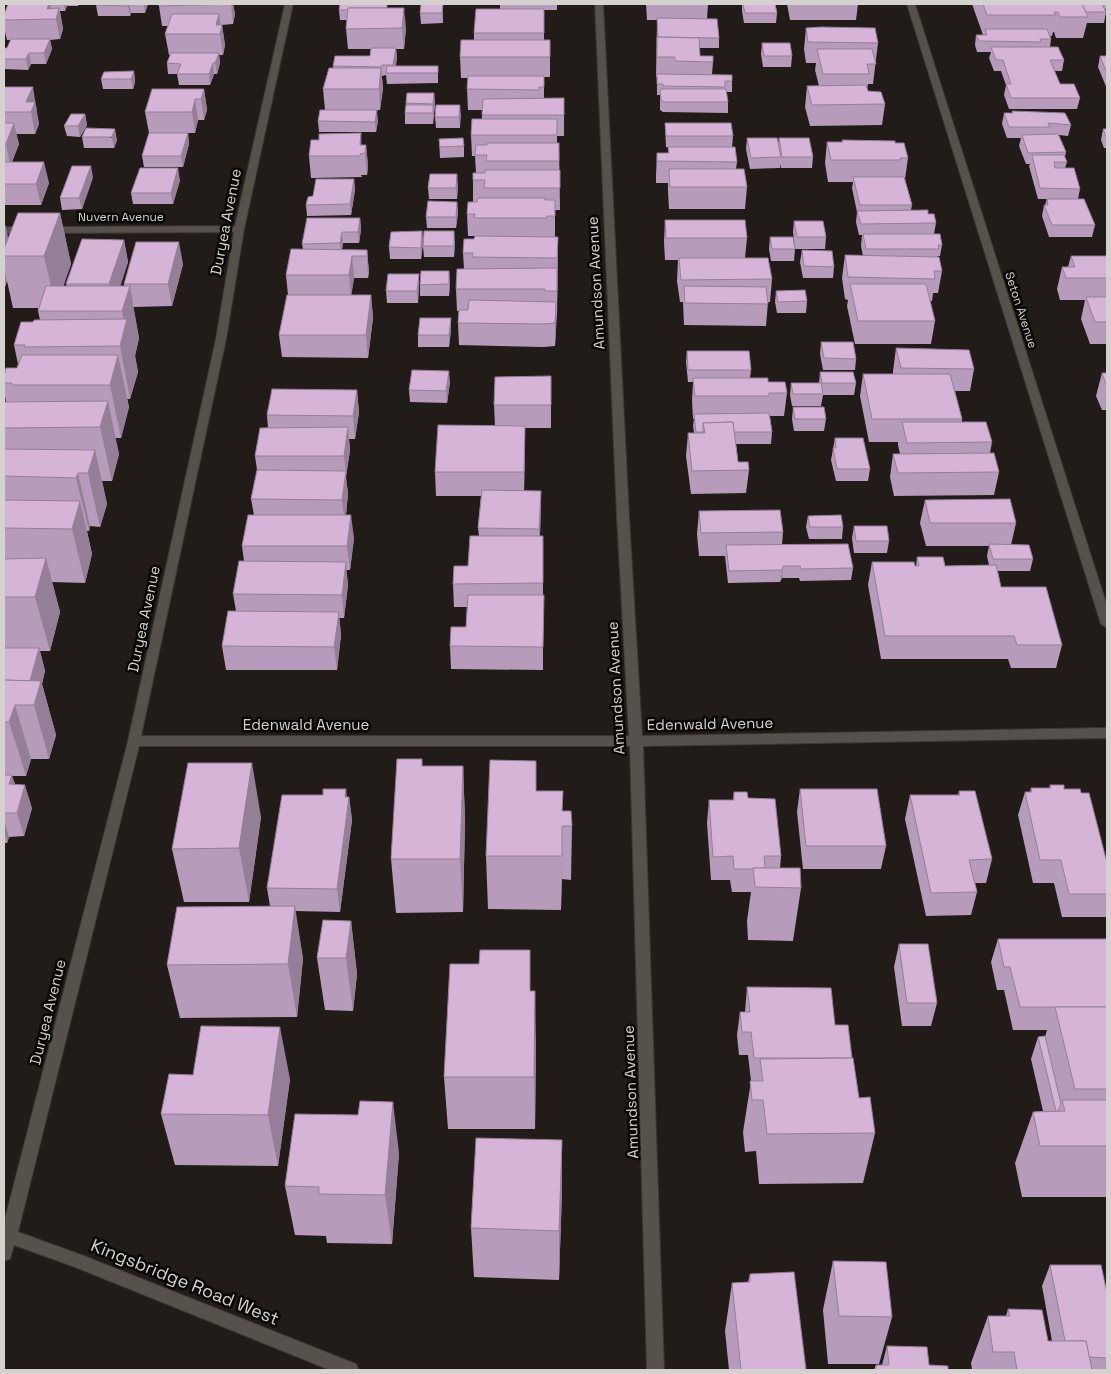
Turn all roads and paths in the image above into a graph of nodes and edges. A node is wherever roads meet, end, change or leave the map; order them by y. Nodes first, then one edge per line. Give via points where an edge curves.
1 (290, 4) edge
2 (599, 4) edge
3 (910, 4) edge
4 (239, 229) junction
5 (4, 230) edge
6 (1107, 624) edge
7 (1107, 733) edge
8 (134, 741) junction
9 (636, 741) junction
10 (6, 1235) edge
11 (4, 1254) edge
12 (350, 1370) edge
13 (656, 1370) edge

1 - 4 street, Duryea Avenue
2 - 9 street, Amundson Avenue
3 - 6 street, Seton Avenue
4 - 5 street, Nuvern Avenue
4 - 8 street, Duryea Avenue via 221,339
7 - 9 street, Edenwald Avenue
8 - 9 street, Edenwald Avenue
8 - 10 street, Duryea Avenue
9 - 13 street, Amundson Avenue
10 - 11 street, Duryea Avenue
10 - 12 street, Kingsbridge Road West

